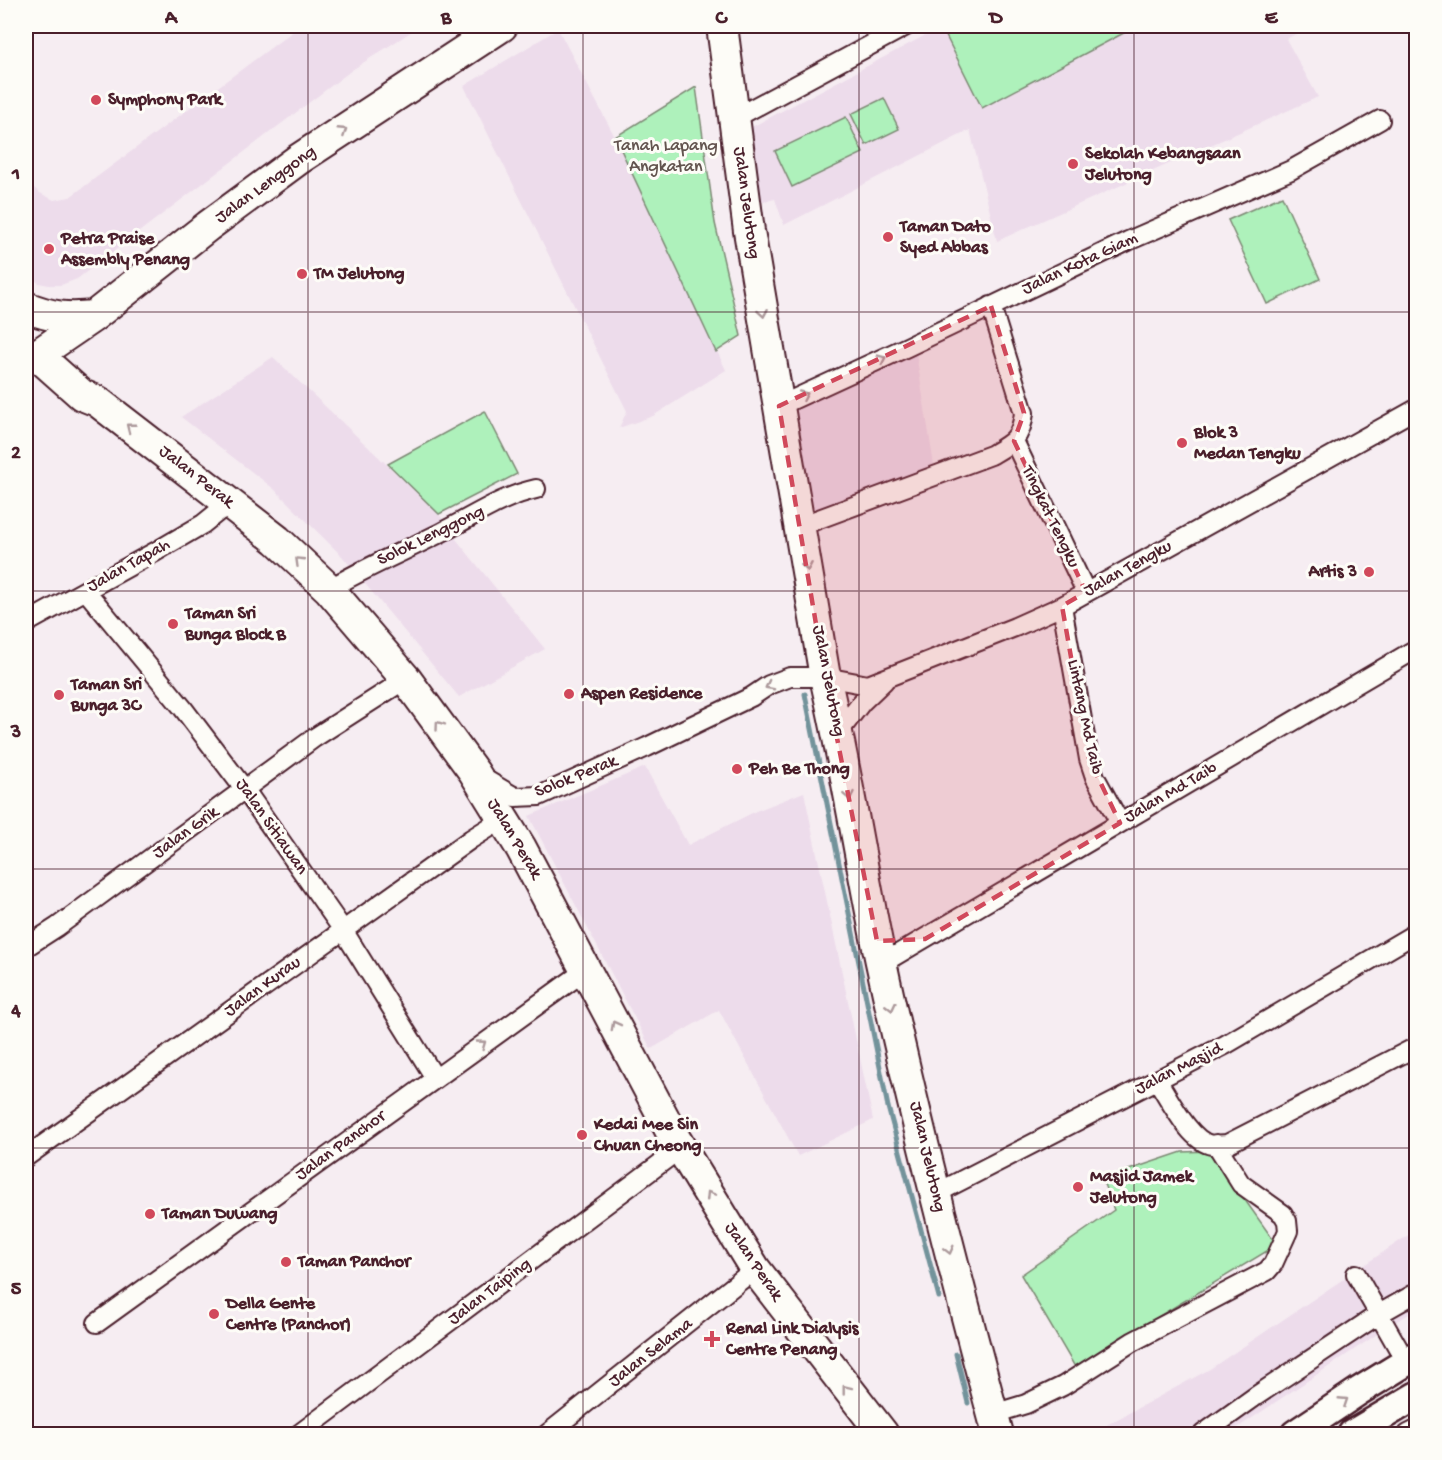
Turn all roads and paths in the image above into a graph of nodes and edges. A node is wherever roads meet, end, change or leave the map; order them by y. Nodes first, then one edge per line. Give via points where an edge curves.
1 (502, 26) edge
2 (713, 26) edge
3 (722, 26) edge
4 (906, 26) edge
5 (733, 120) junction
6 (1380, 120) dead end
7 (753, 255) junction
8 (991, 306) junction
9 (26, 307) edge
10 (94, 316) junction
11 (35, 352) edge
12 (779, 406) junction
13 (1416, 410) edge
14 (1014, 441) junction
15 (536, 489) dead end
16 (229, 502) junction
17 (800, 526) junction
18 (328, 589) junction
19 (86, 591) junction
20 (1086, 592) junction
21 (1062, 606) junction
22 (26, 623) edge
23 (1416, 649) edge
24 (893, 674) junction
25 (825, 676) junction
26 (406, 679) junction
27 (838, 733) junction
28 (474, 772) junction
29 (245, 790) junction
30 (503, 819) junction
31 (1120, 823) junction
32 (343, 930) junction
33 (1416, 933) edge
34 (26, 947) edge
35 (879, 953) junction
36 (586, 970) junction
37 (1416, 1047) edge
38 (435, 1078) junction
39 (1157, 1080) junction
40 (1216, 1144) junction
41 (681, 1148) junction
42 (26, 1156) edge
43 (935, 1194) junction
44 (755, 1269) junction
45 (1356, 1274) dead end
46 (1416, 1293) edge
47 (1379, 1314) junction
48 (98, 1323) dead end
49 (1411, 1359) edge
50 (1416, 1396) edge
51 (996, 1429) edge
52 (1416, 1430) edge
53 (299, 1434) edge
54 (547, 1434) edge
55 (883, 1434) edge
56 (1203, 1434) edge
57 (1295, 1434) edge
58 (1352, 1434) edge
59 (1408, 1434) edge

10 -> 1 main road, Jalan Lenggong via 299,159
2 - 7 main road via 742,246
3 - 5 main road, Jalan Jelutong
4 - 5 street
5 - 7 main road, Jalan Jelutong
6 - 8 street, Jalan Kota Giam via 1291,170
7 -> 12 main road, Jalan Jelutong
12 -> 8 street, Jalan Kota Giam
8 - 14 street via 1024,413
9 - 10 main road via 67,318
10 - 11 main road, Jalan Lenggong
16 -> 11 main road, Jalan Perak via 97,401 82,395
12 - 17 main road, Jalan Jelutong
13 - 20 street, Jalan Tengku
14 - 17 street via 991,456
14 - 20 street, Tingkat Tengku
15 - 18 street, Solok Lenggong via 514,495
18 -> 16 main road, Jalan Perak via 277,540
16 - 19 street, Jalan Tapah via 203,524
17 -> 25 main road, Jalan Jelutong
18 - 26 main road, Jalan Perak
19 - 22 street, Jalan Tapah
19 - 29 street, Jalan Sitiawan via 182,706
20 - 21 street, Jalan Tengku
21 - 24 street, Jalan Tengku
21 - 31 street, Lintang Md Taib via 1092,769
23 - 31 street, Jalan Md Taib
24 - 25 street, Jalan Tengku via 868,685
24 - 27 street via 862,702
25 - 27 main road, Jalan Jelutong
25 -> 28 street, Solok Perak via 790,677 769,685 647,747 538,796 515,797
28 -> 26 main road, Jalan Perak
26 - 29 street, Jalan Grik via 314,738
27 -> 35 main road, Jalan Jelutong
28 - 30 main road, Jalan Perak
29 - 32 street, Jalan Sitiawan
29 - 34 street, Jalan Grik
30 - 32 street, Jalan Kurau
30 - 36 main road, Jalan Perak
31 - 35 street, Jalan Md Taib via 925,939 909,938
32 - 38 street, Jalan Sitiawan
32 - 42 street, Jalan Kurau
33 - 39 street, Jalan Masjid via 1225,1045
35 -> 43 main road, Jalan Jelutong
38 -> 36 street, Jalan Panchor
41 -> 36 main road, Jalan Perak
37 - 40 street via 1227,1144
38 - 48 street, Jalan Panchor
39 - 40 street via 1192,1134 1200,1141
39 - 43 street, Jalan Masjid
40 - 51 street via 1241,1185 1283,1214 1287,1221 1288,1230 1273,1264 1267,1271 1132,1342 1063,1386 1026,1404
44 -> 41 main road, Jalan Perak
41 - 53 street, Jalan Taiping
43 -> 51 main road, Jalan Jelutong
44 - 54 street, Jalan Selama
55 -> 44 main road, Jalan Perak
45 - 47 street
46 - 47 street
47 - 49 street
47 - 56 street
57 -> 49 main road
50 - 58 main road
52 - 59 street

